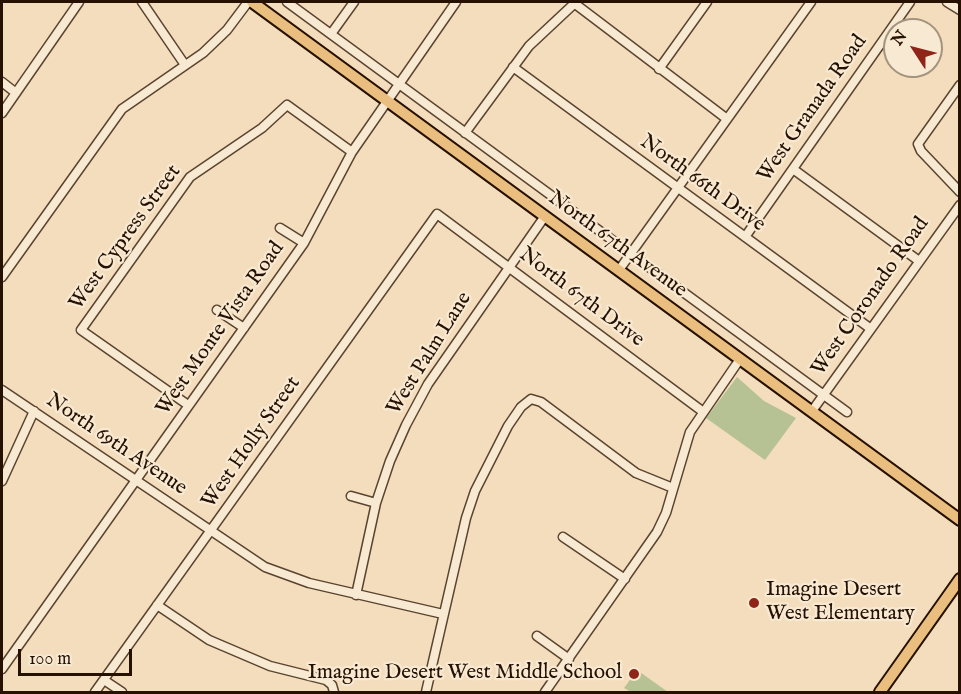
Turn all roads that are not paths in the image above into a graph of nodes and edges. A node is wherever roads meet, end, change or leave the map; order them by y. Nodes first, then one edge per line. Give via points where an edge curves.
1 (79, 2) edge
2 (142, 2) edge
3 (250, 2) edge
4 (287, 2) edge
5 (354, 2) edge
6 (456, 2) edge
7 (575, 2) edge
8 (707, 2) edge
9 (811, 2) edge
10 (909, 2) edge
11 (947, 2) edge
12 (960, 10) edge
13 (331, 34) junction
14 (184, 65) junction
15 (513, 67) junction
16 (659, 69) junction
17 (2, 82) edge
18 (398, 84) junction
19 (960, 85) edge
20 (16, 93) junction
21 (387, 100) junction
22 (2, 113) edge
23 (727, 119) junction
24 (465, 133) junction
25 (352, 152) junction
26 (793, 169) junction
27 (678, 189) junction
28 (960, 192) edge
29 (960, 205) edge
30 (437, 214) joint
31 (545, 216) junction
32 (280, 228) dead end
33 (745, 237) junction
34 (304, 243) junction
35 (631, 254) junction
36 (919, 261) junction
37 (509, 267) junction
38 (619, 270) junction
39 (2, 277) edge
40 (217, 310) dead end
41 (244, 328) junction
42 (871, 329) junction
43 (740, 359) junction
44 (2, 390) edge
45 (823, 395) junction
46 (188, 405) junction
47 (34, 411) junction
48 (702, 411) junction
49 (812, 411) junction
50 (848, 412) dead end
51 (135, 479) junction
52 (2, 481) edge
53 (673, 488) junction
54 (351, 496) dead end
55 (376, 503) junction
56 (960, 520) edge
57 (210, 532) junction
58 (563, 537) dead end
59 (625, 579) junction
60 (960, 579) edge
61 (356, 595) junction
62 (157, 605) junction
63 (443, 614) junction
64 (537, 636) dead end
65 (569, 659) junction
66 (2, 669) edge
67 (104, 680) junction
68 (333, 689) edge
69 (95, 693) edge
70 (122, 693) edge
71 (426, 693) edge
72 (545, 693) edge
73 (880, 693) edge

1 - 20 street
2 - 14 street
3 - 14 street via 203,53
3 - 21 main road, North 67th Avenue
4 - 13 street, North 67th Avenue
5 - 13 street
6 - 18 street, West Monte Vista Road
7 - 15 street via 535,39
7 - 16 street
8 - 16 street
9 - 23 street
10 - 26 street, West Granada Road
11 - 12 street
13 - 18 street, North 67th Avenue
14 - 39 street via 122,109
15 - 24 street
15 - 27 street, North 66th Drive
16 - 23 street
17 - 20 street
18 - 21 street, West Monte Vista Road
18 - 24 street, North 67th Avenue
19 - 28 street via 918,144
20 - 22 street
21 - 25 street, West Monte Vista Road
21 - 31 main road, North 67th Avenue
23 - 27 street
24 - 35 street, North 67th Avenue
25 - 34 street, West Monte Vista Road
25 - 46 street, West Cypress Street via 287,105 262,128 190,177 81,330
26 - 33 street, West Granada Road
26 - 36 street
27 - 33 street, North 66th Drive
27 - 35 street
29 - 36 street, West Coronado Road
30 - 37 street, North 67th Drive
30 - 57 street, West Holly Street
31 - 37 street, West Palm Lane
31 - 38 main road, North 67th Avenue
32 - 34 street
33 - 42 street, North 66th Drive
34 - 41 street, West Monte Vista Road
35 - 38 street
35 - 45 street, North 67th Avenue
36 - 42 street, West Coronado Road
37 - 48 street, North 67th Drive
37 - 55 street, West Palm Lane via 428,384 390,460
38 - 43 main road, North 67th Avenue
40 - 41 street
41 - 46 street, West Monte Vista Road
42 - 45 street, West Coronado Road
43 - 48 street
43 - 49 main road, North 67th Avenue
44 - 47 street, North 69th Avenue
45 - 49 street, West Coronado Road
45 - 50 street, North 67th Avenue
46 - 51 street, West Monte Vista Road
47 - 51 street, North 69th Avenue
47 - 52 street
48 - 53 street via 686,441
49 - 56 main road, North 67th Avenue
51 - 57 street, North 69th Avenue
51 - 66 street, West Monte Vista Road
53 - 59 street via 657,532
53 - 63 street via 636,473 541,402 531,399 508,426 476,491
54 - 55 street
55 - 61 street, West Palm Lane
57 - 61 street, North 69th Avenue via 265,567 309,584
57 - 62 street, West Holly Street
58 - 59 street
59 - 65 street
60 - 73 main road
61 - 63 street, North 69th Avenue
62 - 67 street, West Holly Street
62 - 68 street via 209,640 289,673 326,680
63 - 71 street
64 - 65 street
65 - 72 street
67 - 69 street, West Holly Street
67 - 70 street

